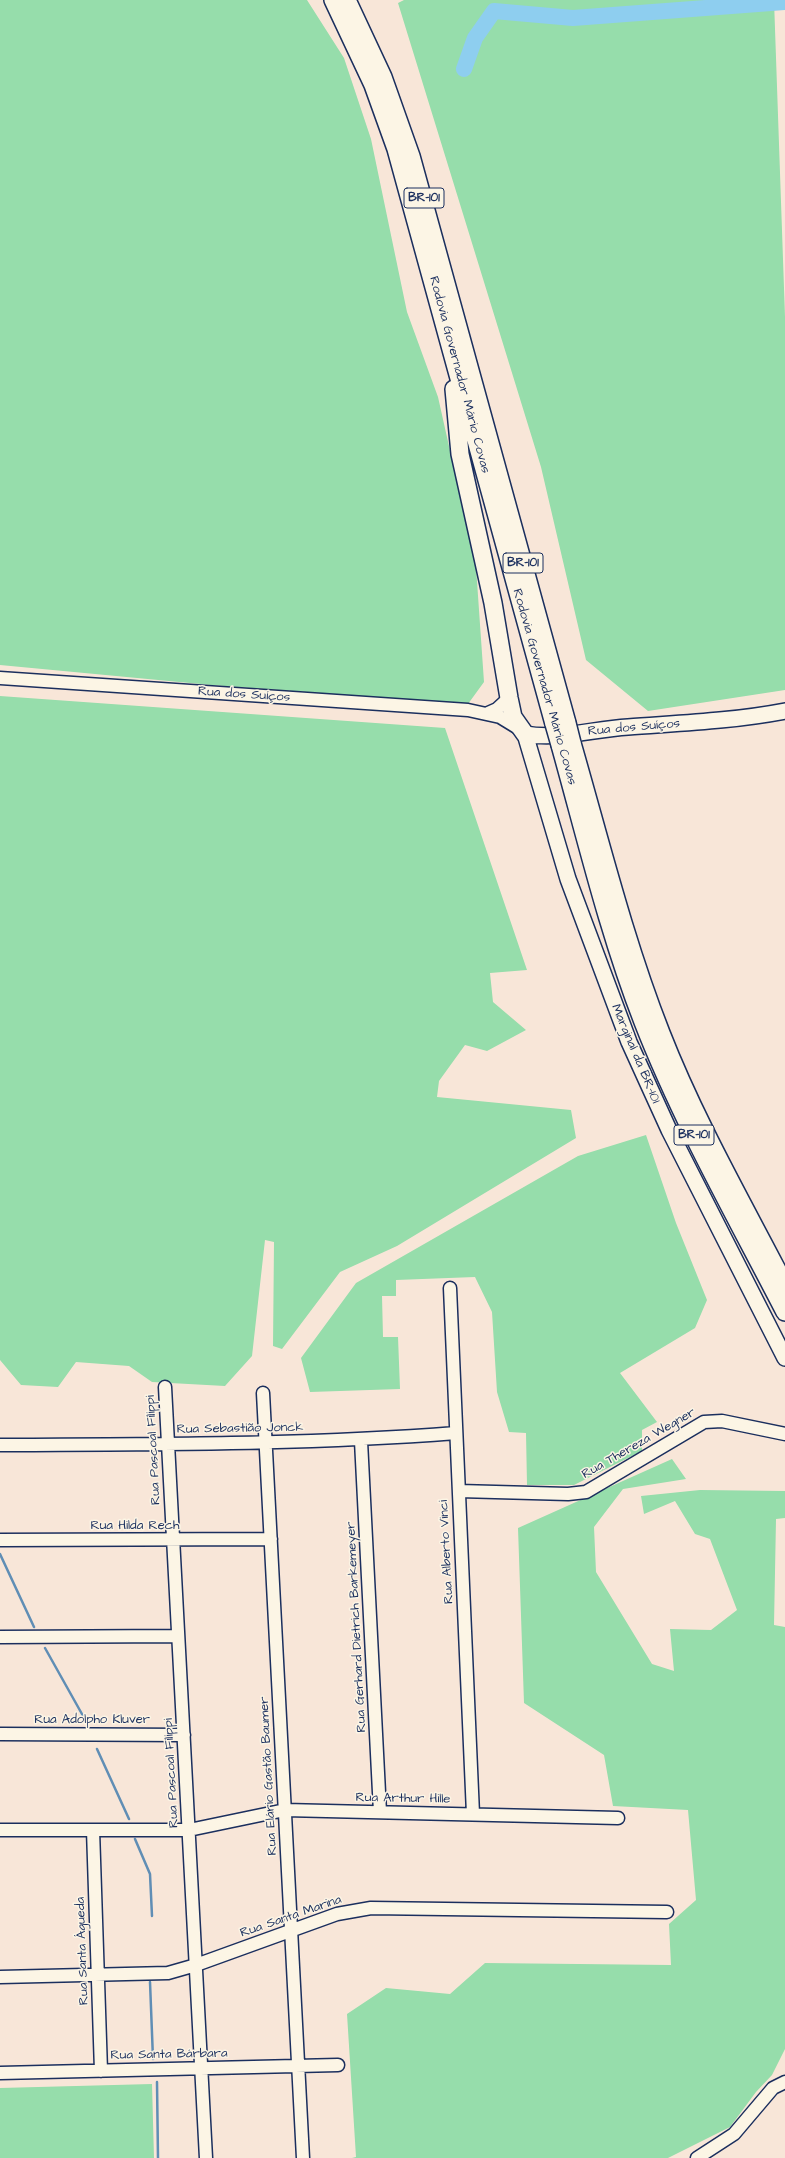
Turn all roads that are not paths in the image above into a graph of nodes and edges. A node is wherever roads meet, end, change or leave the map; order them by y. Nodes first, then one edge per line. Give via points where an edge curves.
1 (333, 0) edge
2 (347, 0) edge
3 (449, 341) junction
4 (0, 678) edge
5 (509, 698) junction
6 (785, 711) edge
7 (488, 713) junction
8 (561, 723) junction
9 (525, 734) junction
10 (566, 744) junction
11 (785, 1285) edge
12 (450, 1288) dead end
13 (785, 1312) edge
14 (785, 1358) edge
15 (165, 1388) dead end
16 (263, 1393) dead end
17 (456, 1433) junction
18 (785, 1434) edge
19 (361, 1441) junction
20 (168, 1444) junction
21 (265, 1444) junction
22 (0, 1445) edge
23 (459, 1491) junction
24 (270, 1539) junction
25 (0, 1540) edge
26 (173, 1540) junction
27 (178, 1636) junction
28 (0, 1637) edge
29 (0, 1734) edge
30 (184, 1734) junction
31 (285, 1810) junction
32 (380, 1812) junction
33 (473, 1814) junction
34 (618, 1818) dead end
35 (0, 1830) edge
36 (93, 1830) junction
37 (189, 1830) junction
38 (667, 1912) dead end
39 (292, 1930) junction
40 (196, 1965) junction
41 (98, 1975) junction
42 (0, 1977) edge
43 (338, 2065) dead end
44 (299, 2066) junction
45 (202, 2068) junction
46 (101, 2070) junction
47 (0, 2073) edge
48 (785, 2082) edge
49 (206, 2158) edge
50 (303, 2158) edge
51 (697, 2158) edge

1 - 3 highway, Rodovia Governador Mário Covas / BR-101 via 373,84 396,149
2 - 8 highway, Rodovia Governador Mário Covas / BR-101 via 383,77 411,156
3 - 5 highway via 460,454 493,602
3 - 8 highway, Rodovia Governador Mário Covas / BR-101
4 - 7 street, Rua dos Suíços
5 - 7 street
5 - 9 highway via 513,717
6 - 9 main road, Rua dos Suíços via 713,721 547,736
7 - 9 street, Rua dos Suíços via 508,721
8 - 10 highway, Rodovia Governador Mário Covas / BR-101, bridge
9 - 14 main road, Marginal da BR-101 via 568,879 635,1056 681,1154
10 - 11 highway, Rodovia Governador Mário Covas / BR-101 via 632,953 661,1033 695,1109
10 - 13 highway, Rodovia Governador Mário Covas / BR-101 via 618,951 643,1021 695,1137
12 - 17 street, Rua Alberto Vinci
15 - 20 street, Rua Pascoal Filippi
16 - 21 street, Rua Elário Gastão Baumer
17 - 19 street, Rua Sebastião Jonck
17 - 23 street, Rua Alberto Vinci
18 - 23 street, Rua Thereza Wegner via 722,1421 704,1422 586,1492 568,1494
19 - 21 street, Rua Sebastião Jonck
19 - 32 street, Rua Gerhard Dietrich Barkemeyer
20 - 21 street, Rua Sebastião Jonck
20 - 22 street, Rua Sebastião Jonck
20 - 26 street, Rua Pascoal Filippi
21 - 24 street, Rua Elário Gastão Baumer
23 - 33 street, Rua Alberto Vinci
24 - 26 street, Rua Hilda Rech
24 - 31 street, Rua Elário Gastão Baumer
25 - 26 street, Rua Hilda Rech
26 - 27 street, Rua Pascoal Filippi
27 - 28 street
27 - 30 street, Rua Pascoal Filippi
29 - 30 street, Rua Adolpho Kluver
30 - 37 street, Rua Pascoal Filippi
31 - 32 street, Rua Arthur Hille
31 - 37 street, Rua Arthur Hille
31 - 39 street, Rua Elário Gastão Baumer
32 - 33 street, Rua Arthur Hille
33 - 34 street, Rua Arthur Hille
35 - 36 street, Rua Arthur Hille
36 - 37 street, Rua Arthur Hille
36 - 41 street, Rua Santa Águeda
37 - 40 street, Rua Pascoal Filippi
38 - 39 street, Rua Santa Marina via 371,1908 337,1914
39 - 40 street, Rua Santa Marina
39 - 44 street, Rua Elário Gastão Baumer
40 - 41 street, Rua Santa Marina via 168,1973
40 - 45 street, Rua Pascoal Filippi
41 - 42 street, Rua Santa Marina
41 - 46 street, Rua Santa Águeda
43 - 44 street, Rua Santa Bárbara
44 - 45 street, Rua Santa Bárbara
44 - 50 street, Rua Elário Gastão Baumer
45 - 46 street, Rua Santa Bárbara
45 - 49 street, Rua Pascoal Filippi
46 - 47 street, Rua Santa Bárbara
48 - 51 street via 773,2088 734,2134

